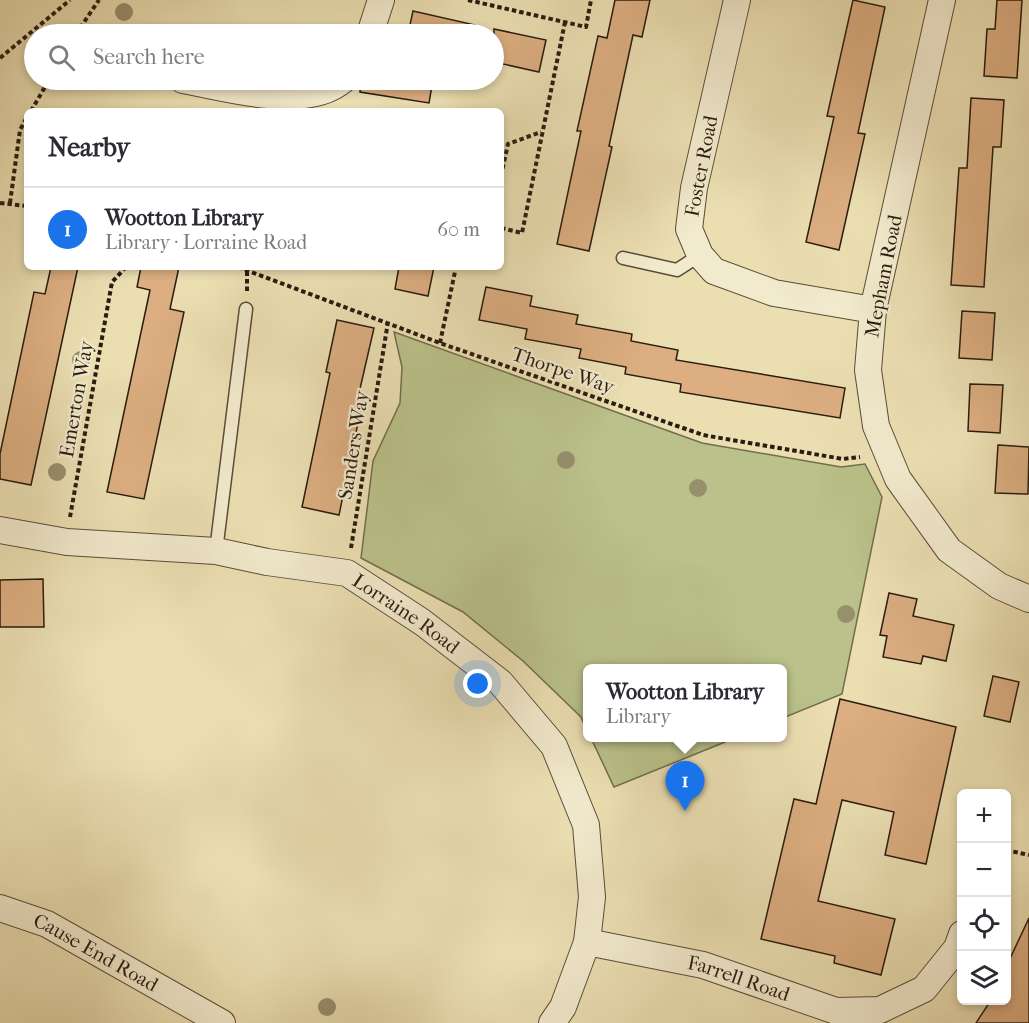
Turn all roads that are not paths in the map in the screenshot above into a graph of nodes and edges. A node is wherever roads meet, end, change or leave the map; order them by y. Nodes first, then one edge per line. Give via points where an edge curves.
1 (381, 0) edge
2 (737, 0) edge
3 (942, 0) edge
4 (373, 24) edge
5 (233, 90) edge
6 (325, 90) edge
7 (700, 255) junction
8 (623, 258) dead end
9 (246, 309) dead end
10 (873, 310) junction
11 (0, 530) edge
12 (216, 551) junction
13 (1029, 599) edge
14 (0, 908) edge
15 (588, 942) junction
16 (957, 948) edge
17 (881, 1016) edge
18 (222, 1023) edge
19 (552, 1023) edge

1 - 4 street
2 - 7 street, Foster Road via 694,188 689,229
3 - 10 street, Mepham Road
5 - 6 street via 273,98
7 - 8 lane via 678,270
7 - 10 street, Foster Road via 714,271 774,293
9 - 12 lane
10 - 13 street, Mepham Road via 868,370 876,426 898,479 949,550 999,586
11 - 12 street, Lorraine Road via 65,541
12 - 15 street, Lorraine Road via 347,573 422,622 500,682 554,746 586,825 592,897
14 - 18 street, Cause End Road via 47,924
15 - 17 street, Farrell Road via 703,965 836,1011
15 - 19 street, Lorraine Road via 563,1007
16 - 17 street, Farrell Road via 924,989

